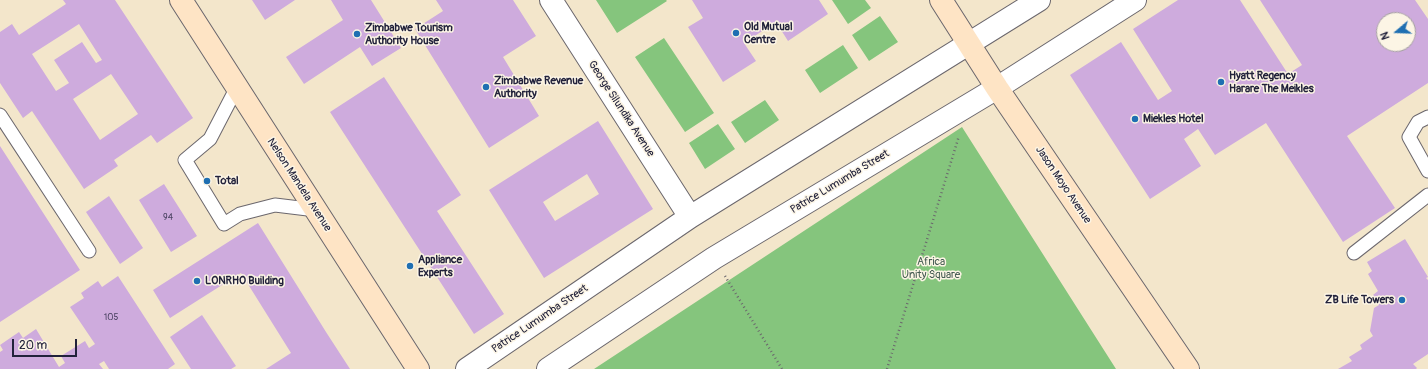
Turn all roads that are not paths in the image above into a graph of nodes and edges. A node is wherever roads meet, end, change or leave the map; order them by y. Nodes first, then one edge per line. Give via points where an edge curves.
1 (181, 0) edge
2 (552, 0) edge
3 (941, 0) edge
4 (1039, 0) edge
5 (1135, 0) edge
6 (968, 44) junction
7 (237, 87) junction
8 (997, 88) junction
9 (0, 115) edge
10 (1428, 117) edge
11 (1428, 171) edge
12 (1428, 195) edge
13 (316, 210) junction
14 (690, 217) junction
15 (89, 251) dead end
16 (1354, 253) dead end
17 (418, 369) edge
18 (467, 369) edge
19 (548, 369) edge
20 (1188, 369) edge

1 - 7 street, Nelson Mandela Avenue
2 - 14 street, George Silundika Avenue
3 - 6 street, Jason Moyo Avenue
4 - 6 street, Patrice Lumumba Street
5 - 8 street, Patrice Lumumba Street
6 - 8 street, Jason Moyo Avenue
6 - 14 street, Patrice Lumumba Street
7 - 13 street, Nelson Mandela Avenue
7 - 13 lane via 210,139 185,160 224,224 240,214 275,205
8 - 19 street, Patrice Lumumba Street via 714,258
8 - 20 street, Jason Moyo Avenue
9 - 15 lane
10 - 11 lane via 1418,122 1409,137
12 - 16 lane
13 - 17 street, Nelson Mandela Avenue
14 - 18 street, Patrice Lumumba Street

